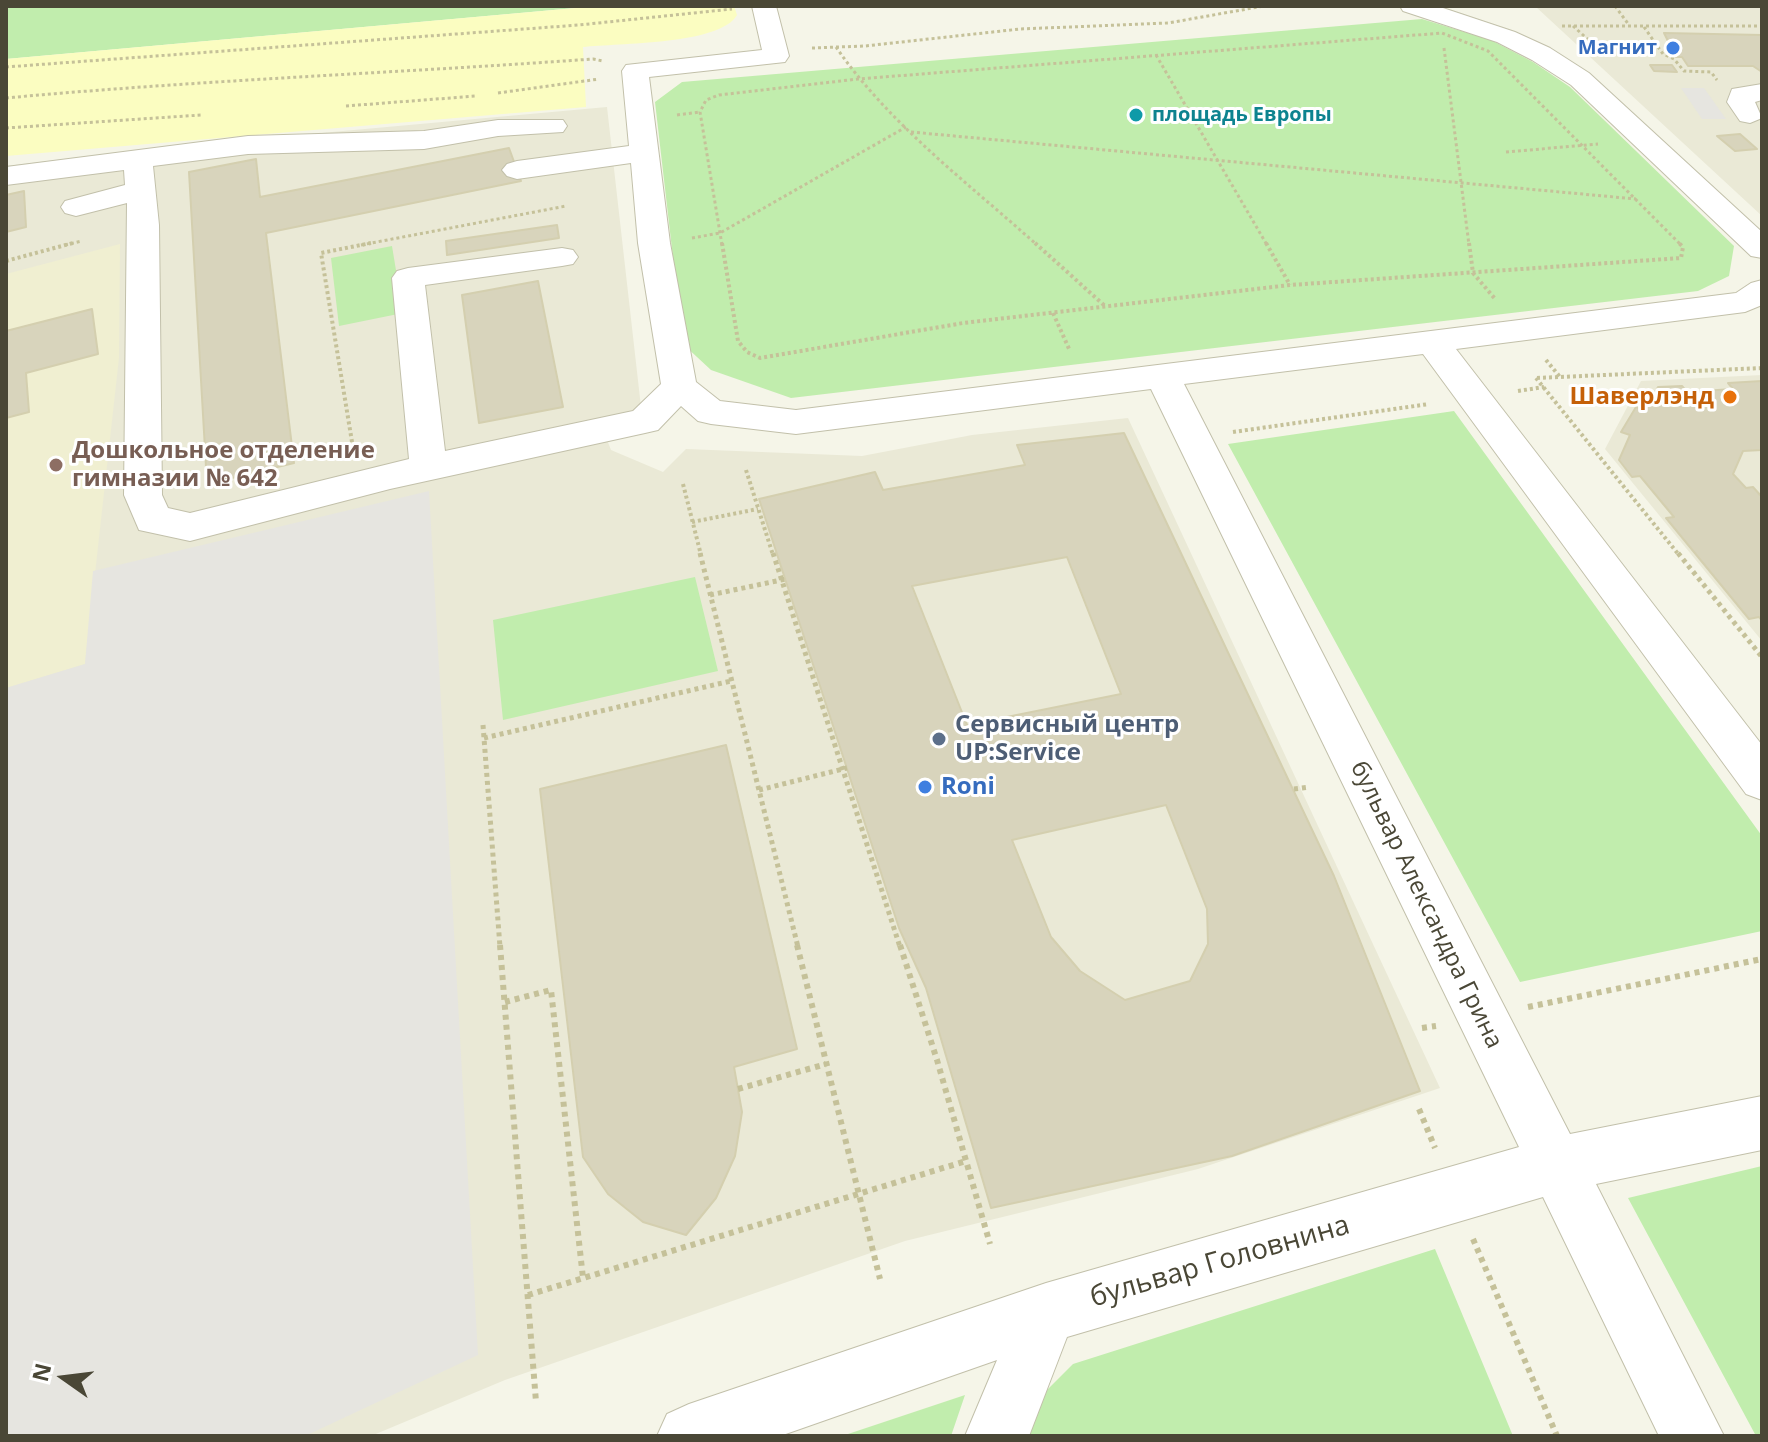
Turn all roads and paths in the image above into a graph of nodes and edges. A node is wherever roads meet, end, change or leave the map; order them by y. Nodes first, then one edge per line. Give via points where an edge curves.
1 (764, 6) edge
2 (1264, 6) edge
3 (1412, 6) edge
4 (1615, 6) edge
5 (742, 7) edge
6 (1629, 26) dead end
7 (1762, 26) edge
8 (1452, 27) junction
9 (836, 47) junction
10 (775, 50) junction
11 (1156, 55) junction
12 (6, 67) edge
13 (635, 71) junction
14 (1711, 72) dead end
15 (858, 79) junction
16 (6, 98) edge
17 (339, 106) dead end
18 (214, 114) dead end
19 (553, 126) dead end
20 (906, 127) junction
21 (6, 128) edge
22 (911, 132) junction
23 (1647, 140) junction
24 (1585, 145) junction
25 (1506, 152) dead end
26 (643, 153) junction
27 (1218, 160) junction
28 (517, 170) dead end
29 (139, 175) junction
30 (6, 176) edge
31 (1462, 183) junction
32 (1637, 199) junction
33 (76, 207) dead end
34 (144, 225) junction
35 (720, 233) junction
36 (654, 243) junction
37 (1762, 249) edge
38 (562, 257) dead end
39 (6, 261) edge
40 (1473, 273) junction
41 (1290, 285) junction
42 (1762, 290) edge
43 (1106, 307) junction
44 (1433, 343) junction
45 (1762, 368) edge
46 (1161, 374) junction
47 (679, 387) junction
48 (1544, 387) junction
49 (1474, 397) junction
50 (1193, 438) junction
51 (428, 468) junction
52 (746, 470) dead end
53 (683, 484) dead end
54 (758, 509) junction
55 (692, 523) junction
56 (784, 580) junction
57 (710, 595) junction
58 (1762, 657) edge
59 (731, 681) junction
60 (483, 725) dead end
61 (484, 738) junction
62 (845, 769) junction
63 (1762, 780) edge
64 (1309, 787) dead end
65 (1294, 789) dead end
66 (759, 790) junction
67 (1762, 959) edge
68 (505, 1002) junction
69 (1481, 1016) junction
70 (1422, 1028) dead end
71 (826, 1064) junction
72 (738, 1089) dead end
73 (1419, 1109) dead end
74 (1762, 1123) edge
75 (966, 1161) junction
76 (1555, 1165) junction
77 (858, 1194) junction
78 (1455, 1194) junction
79 (990, 1244) dead end
80 (583, 1278) junction
81 (880, 1279) dead end
82 (528, 1295) junction
83 (1046, 1313) junction
84 (536, 1402) dead end
85 (689, 1436) edge
86 (997, 1436) edge
87 (1557, 1436) edge
88 (1692, 1436) edge

1 - 10 street
2 - 9 path via 1168,23 1020,29
3 - 8 street
4 - 6 path
5 - 12 path via 579,25
7 - 14 path via 1643,26 1663,54 1684,71
8 - 11 path
8 - 23 street via 1506,37 1541,54 1580,79
8 - 24 path via 1488,51
8 - 31 path
9 - 10 path
9 - 15 path
10 - 13 street via 776,56
11 - 15 path
11 - 27 path
13 - 16 path via 593,59 171,83
13 - 17 path via 486,95
13 - 26 street
15 - 20 path
15 - 35 path via 706,100 700,112
18 - 21 path
19 - 29 street via 248,145
20 - 22 path
20 - 35 path
22 - 27 path
22 - 43 path
23 - 24 path
23 - 37 street
24 - 25 path
24 - 32 path
26 - 28 street
26 - 36 street
27 - 31 path
27 - 41 path
29 - 30 street
29 - 33 street
29 - 34 street
31 - 32 path
31 - 40 path
32 - 40 path via 1683,247 1681,258
34 - 39 path
34 - 51 street via 143,495 153,520 190,527
35 - 36 path
35 - 43 path via 738,341 760,358 963,323
36 - 47 street
38 - 51 street via 408,278
40 - 41 path
41 - 43 path
42 - 44 street via 1745,302
44 - 46 street
44 - 49 street
45 - 48 path via 1536,378
46 - 47 street via 796,422 711,412
46 - 50 street, бульвар Александра Грина
47 - 51 street via 645,421
48 - 49 path
48 - 58 path
49 - 50 path
49 - 63 street
50 - 69 street, бульвар Александра Грина
52 - 54 path
53 - 55 path
54 - 55 path
54 - 56 path
55 - 57 path
56 - 57 path
56 - 62 path
57 - 59 path
59 - 61 path
59 - 66 path
60 - 61 path
61 - 68 path
62 - 66 path
62 - 75 path
64 - 65 path
66 - 71 path
67 - 69 path
68 - 80 path via 551,990
68 - 82 path
69 - 70 path
69 - 76 street, бульвар Александра Грина
71 - 72 path
71 - 77 path
73 - 78 path
74 - 76 street, бульвар Головнина
75 - 77 path
75 - 79 path
76 - 78 street, бульвар Головнина
76 - 88 street, бульвар Александра Грина
77 - 80 path
77 - 81 path
78 - 83 street, бульвар Головнина
78 - 87 path
80 - 82 path
82 - 84 path
83 - 85 street, бульвар Головнина
83 - 86 street

